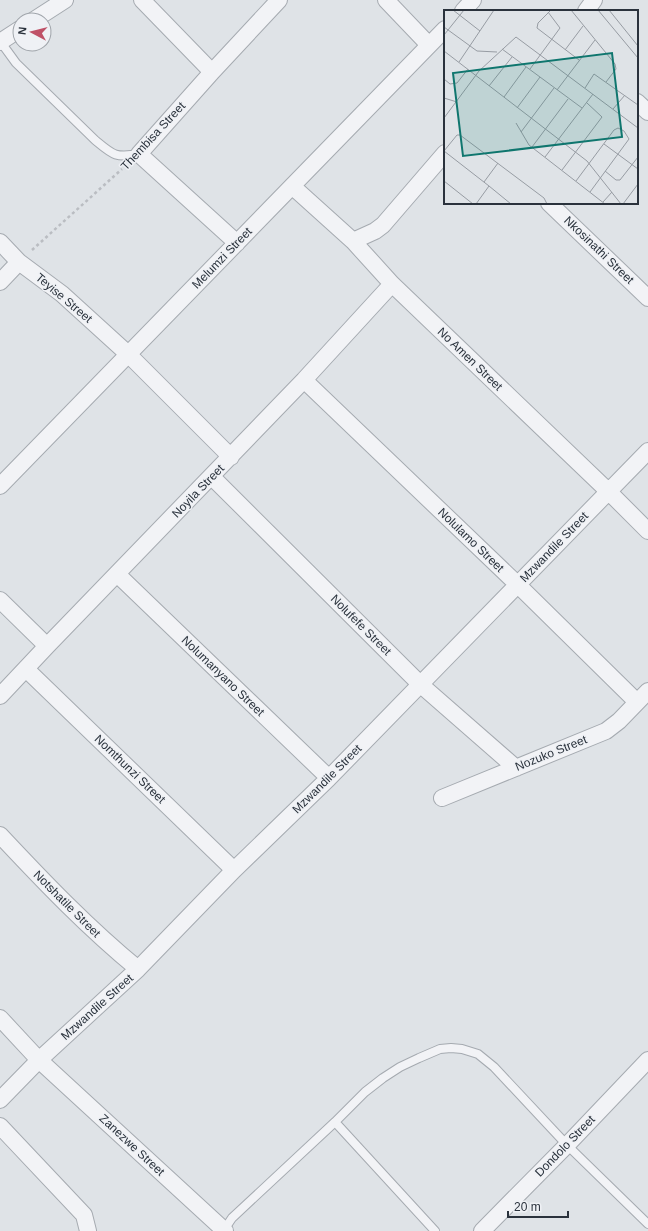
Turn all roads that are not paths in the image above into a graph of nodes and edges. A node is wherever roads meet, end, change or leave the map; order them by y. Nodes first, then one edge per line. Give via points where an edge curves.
1 (65, 0) edge
2 (142, 0) edge
3 (386, 0) edge
4 (473, 0) edge
5 (594, 0) edge
6 (276, 1) edge
7 (464, 10) edge
8 (587, 10) edge
9 (46, 12) edge
10 (444, 30) edge
11 (12, 34) edge
12 (0, 42) edge
13 (429, 45) junction
14 (212, 72) junction
15 (638, 103) edge
16 (648, 112) edge
17 (139, 154) junction
18 (444, 154) edge
19 (292, 186) junction
20 (550, 204) edge
21 (353, 241) junction
22 (0, 242) edge
23 (237, 243) junction
24 (19, 262) junction
25 (0, 282) edge
26 (392, 284) junction
27 (648, 298) edge
28 (128, 354) junction
29 (304, 380) junction
30 (648, 451) edge
31 (231, 457) junction
32 (212, 477) junction
33 (0, 486) edge
34 (608, 491) junction
35 (648, 531) edge
36 (117, 574) junction
37 (518, 584) junction
38 (0, 600) edge
39 (47, 646) junction
40 (26, 669) junction
41 (421, 685) junction
42 (648, 691) edge
43 (0, 696) edge
44 (637, 702) junction
45 (516, 768) junction
46 (329, 778) junction
47 (442, 798) dead end
48 (0, 835) edge
49 (234, 870) junction
50 (138, 969) junction
51 (0, 1018) edge
52 (39, 1060) junction
53 (648, 1060) edge
54 (0, 1100) edge
55 (334, 1122) junction
56 (0, 1126) edge
57 (567, 1145) junction
58 (648, 1224) edge
59 (88, 1231) edge
60 (225, 1231) edge
61 (435, 1231) edge
62 (482, 1231) edge

1 - 9 street
2 - 14 street
3 - 13 street
4 - 7 street
5 - 8 street
6 - 14 street, Thembisa Street
10 - 13 street, Melumzi Street
11 - 12 street
12 - 17 lane via 16,63 104,148 118,156
13 - 19 street, Melumzi Street
14 - 17 street, Thembisa Street
15 - 16 street
17 - 23 street
18 - 21 street via 383,225
19 - 21 street, No Amen Street
19 - 23 street, Melumzi Street
20 - 27 street, Nkosinathi Street
21 - 26 street, No Amen Street
22 - 24 street, Teyise Street
23 - 28 street, Melumzi Street
24 - 25 street
24 - 28 street, Teyise Street via 62,294
26 - 29 street, Noyila Street
26 - 34 street, No Amen Street
28 - 31 street, Teyise Street
28 - 33 street, Melumzi Street
29 - 31 street, Noyila Street
29 - 37 street, Nolulamo Street
30 - 34 street, Mzwandile Street
31 - 32 street, Noyila Street
32 - 36 street, Noyila Street
32 - 41 street, Nolufefe Street
34 - 35 street, No Amen Street
34 - 37 street, Mzwandile Street
36 - 39 street, Noyila Street
36 - 46 street, Nolumanyano Street
37 - 41 street, Mzwandile Street
37 - 44 street, Nolulamo Street
38 - 39 street
39 - 40 street, Noyila Street
40 - 43 street, Noyila Street
40 - 49 street, Nomthunzi Street
41 - 45 street, Nolufefe Street
41 - 46 street, Mzwandile Street
42 - 44 street, Nozuko Street
44 - 45 street, Nozuko Street via 606,731
45 - 47 street, Nozuko Street
46 - 49 street, Mzwandile Street
48 - 50 street, Notshatile Street via 94,931
49 - 50 street, Mzwandile Street
50 - 52 street, Mzwandile Street
51 - 52 street
52 - 54 street, Mzwandile Street
52 - 60 street, Zanezwe Street
53 - 57 street, Dondolo Street
55 - 57 lane via 364,1092 400,1067 440,1049 462,1049 478,1054 494,1067
55 - 60 lane via 232,1218
55 - 61 lane
56 - 59 street via 84,1215
57 - 58 lane
57 - 62 street, Dondolo Street

